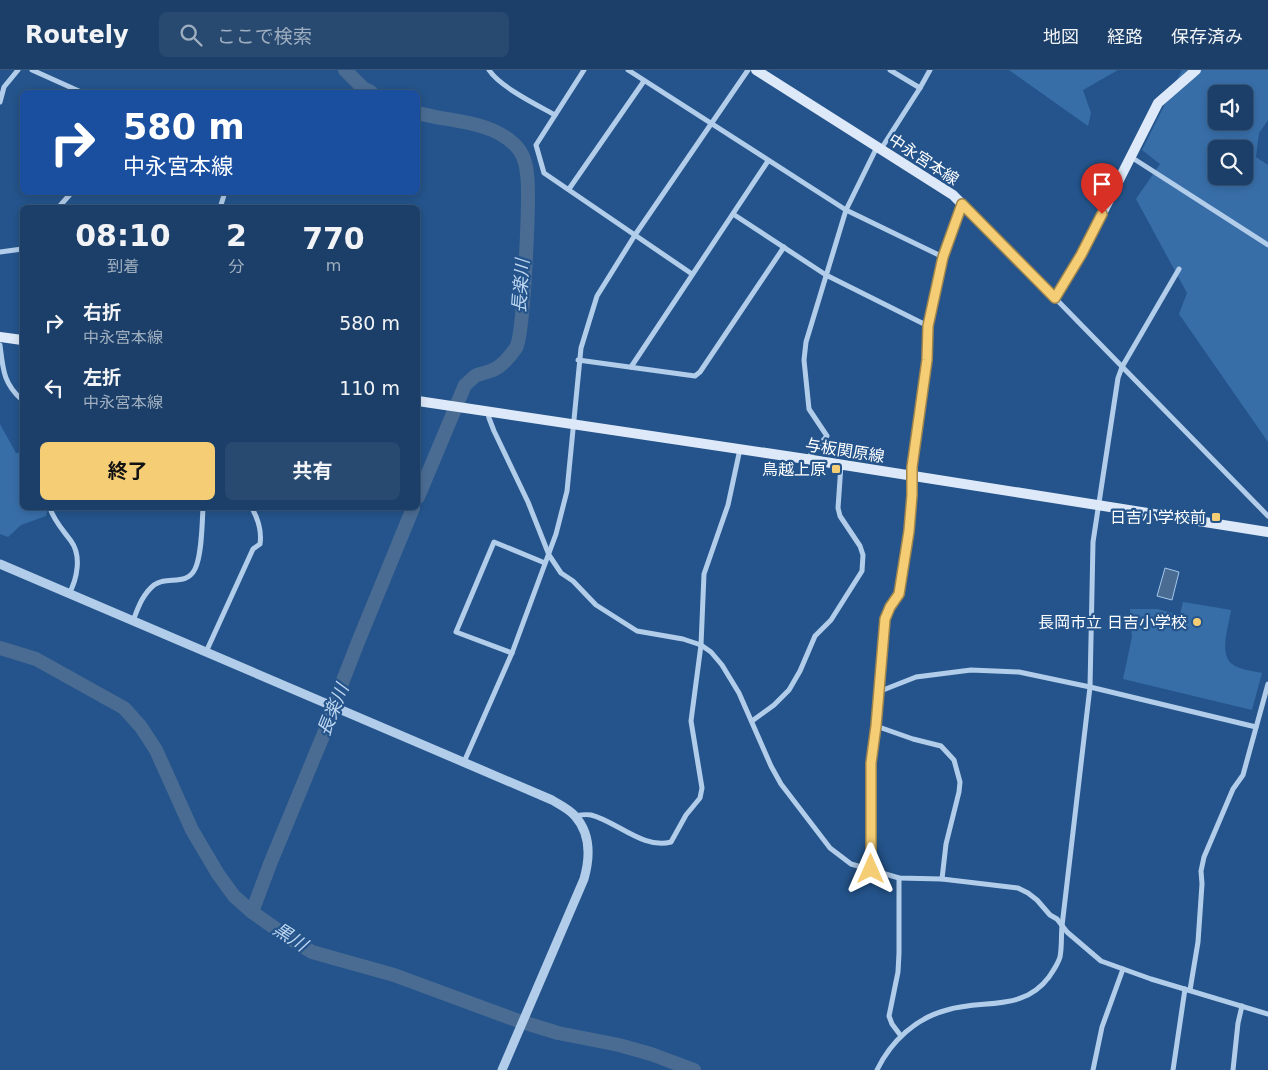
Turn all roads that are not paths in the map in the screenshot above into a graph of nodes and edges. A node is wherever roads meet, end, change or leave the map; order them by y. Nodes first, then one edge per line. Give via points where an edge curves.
1 (18, 70) edge
2 (32, 70) edge
3 (489, 70) edge
4 (584, 70) edge
5 (628, 70) edge
6 (748, 70) edge
7 (756, 70) edge
8 (890, 70) edge
9 (930, 70) edge
10 (1196, 70) edge
11 (644, 81) junction
12 (920, 88) junction
13 (77, 90) edge
14 (0, 102) edge
15 (555, 115) junction
16 (712, 124) junction
17 (879, 148) junction
18 (1131, 157) junction
19 (768, 161) junction
20 (569, 189) junction
21 (69, 195) edge
22 (962, 204) junction
23 (61, 205) edge
24 (846, 210) junction
25 (733, 214) junction
26 (635, 235) junction
27 (1268, 245) edge
28 (784, 247) junction
29 (20, 249) edge
30 (0, 252) edge
31 (943, 257) junction
32 (1179, 269) dead end
33 (692, 274) junction
34 (826, 275) junction
35 (1055, 298) junction
36 (928, 326) junction
37 (0, 337) edge
38 (20, 340) edge
39 (0, 345) edge
40 (578, 360) junction
41 (631, 367) junction
42 (1122, 367) junction
43 (20, 398) edge
44 (420, 401) edge
45 (488, 412) junction
46 (574, 425) junction
47 (740, 449) junction
48 (806, 459) junction
49 (841, 465) junction
50 (912, 476) junction
51 (1097, 506) junction
52 (51, 510) edge
53 (203, 510) edge
54 (253, 510) edge
55 (1268, 516) edge
56 (1268, 532) edge
57 (549, 555) junction
58 (545, 563) junction
59 (0, 564) edge
60 (69, 594) junction
61 (132, 622) junction
62 (701, 645) junction
63 (206, 652) junction
64 (512, 653) junction
65 (1268, 684) edge
66 (1090, 687) junction
67 (878, 692) junction
68 (752, 721) junction
69 (876, 726) junction
70 (1256, 727) junction
71 (464, 762) junction
72 (575, 816) junction
73 (871, 869) junction
74 (899, 878) junction
75 (942, 879) junction
76 (1062, 926) junction
77 (1123, 969) junction
78 (1188, 990) junction
79 (1242, 1006) junction
80 (1268, 1014) edge
81 (901, 1036) junction
82 (502, 1070) edge
83 (877, 1070) edge
84 (1093, 1070) edge
85 (1172, 1070) edge
86 (1233, 1070) edge

1 - 14 street via 4,87
2 - 13 street
3 - 15 street via 498,80
4 - 15 street
5 - 11 street
6 - 16 street
7 - 17 main road, 中永宮本線
8 - 12 street
9 - 12 street
10 - 18 main road via 1158,103
11 - 16 street
11 - 20 street
12 - 17 street
15 - 20 street via 536,145 544,173
16 - 19 street
16 - 26 street
17 - 22 main road, 中永宮本線
17 - 24 street
18 - 27 street
18 - 35 main road
19 - 24 street
19 - 25 street
20 - 26 street
21 - 23 street
22 - 31 street
22 - 35 main road, 中永宮本線
24 - 31 street
24 - 34 street
25 - 28 street
25 - 33 street
26 - 33 street
26 - 40 street via 598,296
28 - 34 street
28 - 41 street via 695,376
29 - 30 street
31 - 36 street
32 - 42 street
33 - 41 street
34 - 36 street
34 - 48 street via 806,342 804,360 809,409 827,436
35 - 42 street
36 - 50 street via 927,360
37 - 38 main road
39 - 43 street via 6,380
40 - 41 street
40 - 46 street
42 - 51 street
42 - 55 street
44 - 45 main road, 与板関原線
45 - 46 main road, 与板関原線
45 - 57 street
46 - 47 main road, 与板関原線
46 - 57 street via 567,491
47 - 48 main road, 与板関原線
47 - 62 street via 728,505 704,574
48 - 49 main road, 与板関原線
49 - 50 main road, 与板関原線
49 - 68 street via 838,508 860,546 862,570 831,620 815,636 789,690
50 - 51 main road, 与板関原線
50 - 67 street via 908,540 899,594 885,619
51 - 56 main road, 与板関原線
51 - 66 street via 1093,542
52 - 60 street via 76,551 77,569
53 - 61 street via 194,570 178,581 165,579 154,585 142,597
54 - 63 street via 262,536 260,544 253,549
57 - 58 street
57 - 62 street via 561,573 596,605 637,631
58 - 64 street
58 - 64 street via 494,542 456,632
59 - 60 street
60 - 61 street
61 - 63 street
62 - 68 street via 722,665
62 - 72 street via 691,721 702,788 700,798 671,842 659,844 592,816
63 - 71 street
64 - 71 street
65 - 70 street
66 - 67 street via 1019,672 971,670 916,677
66 - 70 street
66 - 76 street
67 - 69 street
68 - 73 street via 781,784 830,848 851,864
69 - 73 street via 871,763
69 - 75 street via 941,746 954,760 960,782 959,792 946,844
70 - 78 street via 1243,775 1233,789 1204,857 1198,942
71 - 72 street via 552,800
72 - 82 street via 588,842 586,869
73 - 74 street
74 - 75 street
74 - 81 street via 898,972 889,1016
75 - 76 street via 1018,888 1037,900
76 - 77 street via 1094,957
76 - 81 street via 1060,957 1054,971 1035,992 1009,1003 945,1010 920,1021
77 - 78 street
77 - 84 street via 1102,1026
78 - 79 street
78 - 85 street
79 - 80 street
79 - 86 street
81 - 83 street

